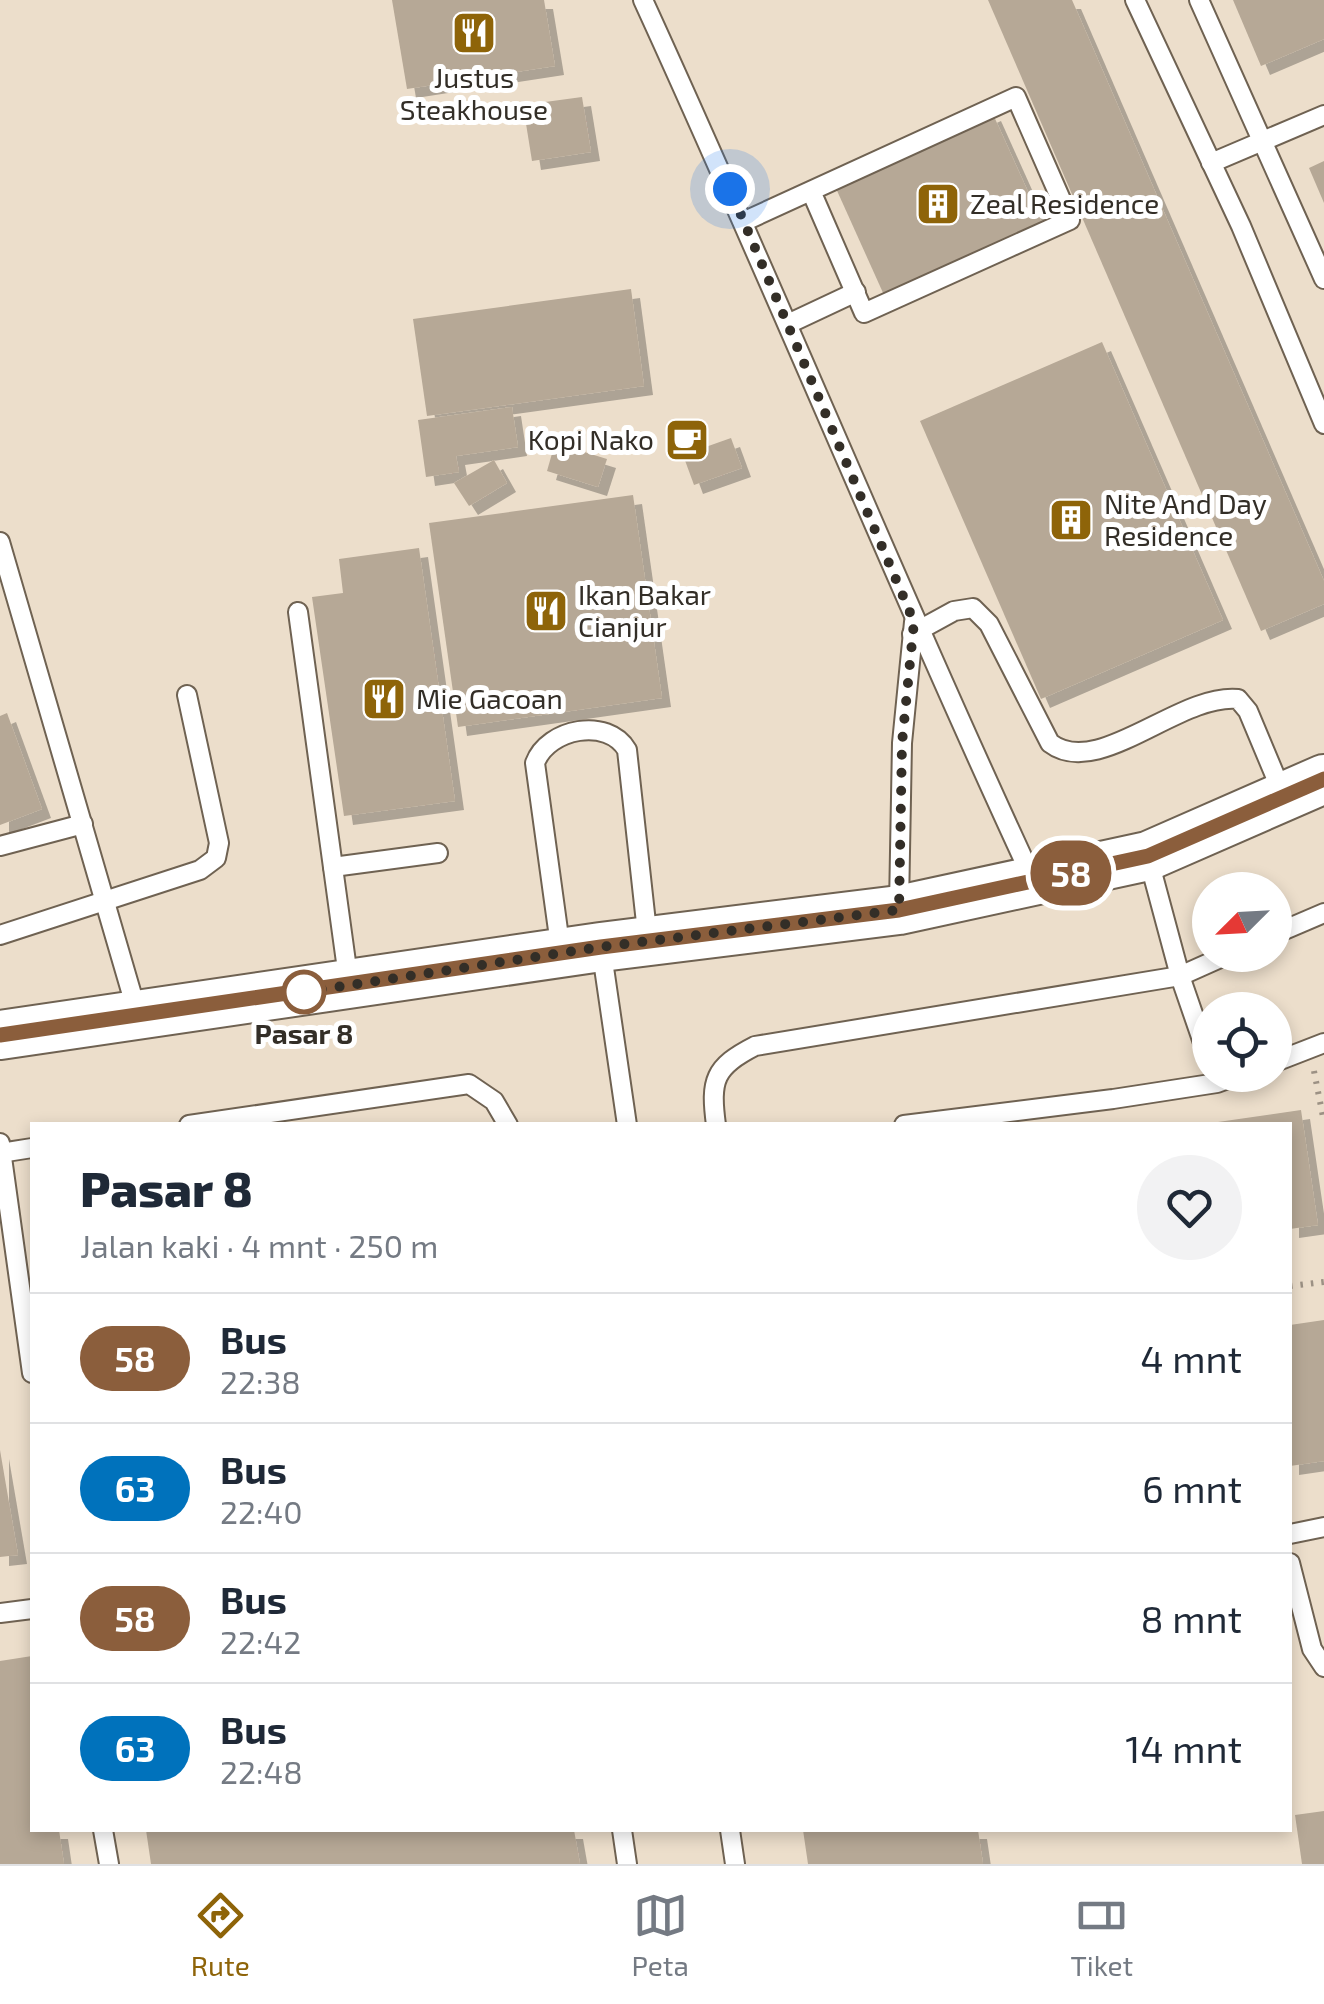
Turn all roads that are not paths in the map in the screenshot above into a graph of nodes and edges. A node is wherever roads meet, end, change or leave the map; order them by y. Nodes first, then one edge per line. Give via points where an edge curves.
1 (644, 0) edge
2 (1135, 0) edge
3 (1199, 0) edge
4 (1324, 115) edge
5 (1263, 142) junction
6 (1211, 163) junction
7 (811, 190) junction
8 (744, 221) junction
9 (1324, 280) edge
10 (856, 292) junction
11 (790, 323) junction
12 (1324, 424) edge
13 (0, 542) edge
14 (298, 612) dead end
15 (915, 629) junction
16 (188, 696) dead end
17 (1304, 788) edge
18 (83, 824) junction
19 (0, 846) edge
20 (438, 853) dead end
21 (1148, 856) junction
22 (333, 868) junction
23 (1034, 880) junction
24 (105, 902) junction
25 (899, 910) junction
26 (1324, 913) edge
27 (1292, 927) edge
28 (0, 935) edge
29 (648, 940) junction
30 (581, 950) junction
31 (1192, 971) edge
32 (1180, 976) junction
33 (350, 985) junction
34 (1192, 1011) edge
35 (139, 1017) junction
36 (0, 1035) edge
37 (1317, 1047) edge
38 (1292, 1056) edge
39 (1192, 1083) edge
40 (209, 1122) edge
41 (506, 1122) edge
42 (626, 1122) edge
43 (716, 1122) edge
44 (924, 1122) edge
45 (30, 1148) edge
46 (0, 1149) edge
47 (30, 1359) edge
48 (1324, 1527) edge
49 (1292, 1534) edge
50 (1292, 1571) edge
51 (30, 1610) edge
52 (0, 1613) edge
53 (1324, 1667) edge
54 (104, 1832) edge
55 (622, 1832) edge
56 (730, 1832) edge
57 (109, 1864) edge
58 (627, 1864) edge
59 (735, 1864) edge

1 - 8 lane
2 - 6 lane
3 - 5 lane
4 - 5 lane
5 - 6 lane
5 - 9 lane
6 - 12 lane
7 - 8 lane
7 - 10 lane
7 - 10 lane via 1016,97 1070,220 864,313
8 - 11 lane
10 - 11 lane
11 - 15 lane
13 - 18 lane
14 - 22 lane
15 - 17 lane via 973,608 989,624 1050,743 1064,754 1086,754 1208,700 1238,699
15 - 23 lane
15 - 25 lane via 902,743
16 - 24 lane via 219,843 216,858 200,870
17 - 21 main road
18 - 19 lane
18 - 24 lane
20 - 22 lane
21 - 23 main road
21 - 32 lane
22 - 33 lane
23 - 25 main road
24 - 28 lane
24 - 35 lane
25 - 29 main road
26 - 27 lane
29 - 30 main road
29 - 30 lane via 627,750 606,730 554,738 535,762
30 - 33 main road
30 - 42 lane
31 - 32 lane
32 - 34 lane
32 - 43 lane via 755,1046 726,1061 712,1090
33 - 35 main road
35 - 36 main road
37 - 38 lane
39 - 44 lane
40 - 41 lane via 470,1084 494,1101
45 - 46 lane
46 - 47 lane
48 - 49 lane
50 - 53 lane via 1312,1649
51 - 52 lane
54 - 57 lane
55 - 58 lane
56 - 59 lane

